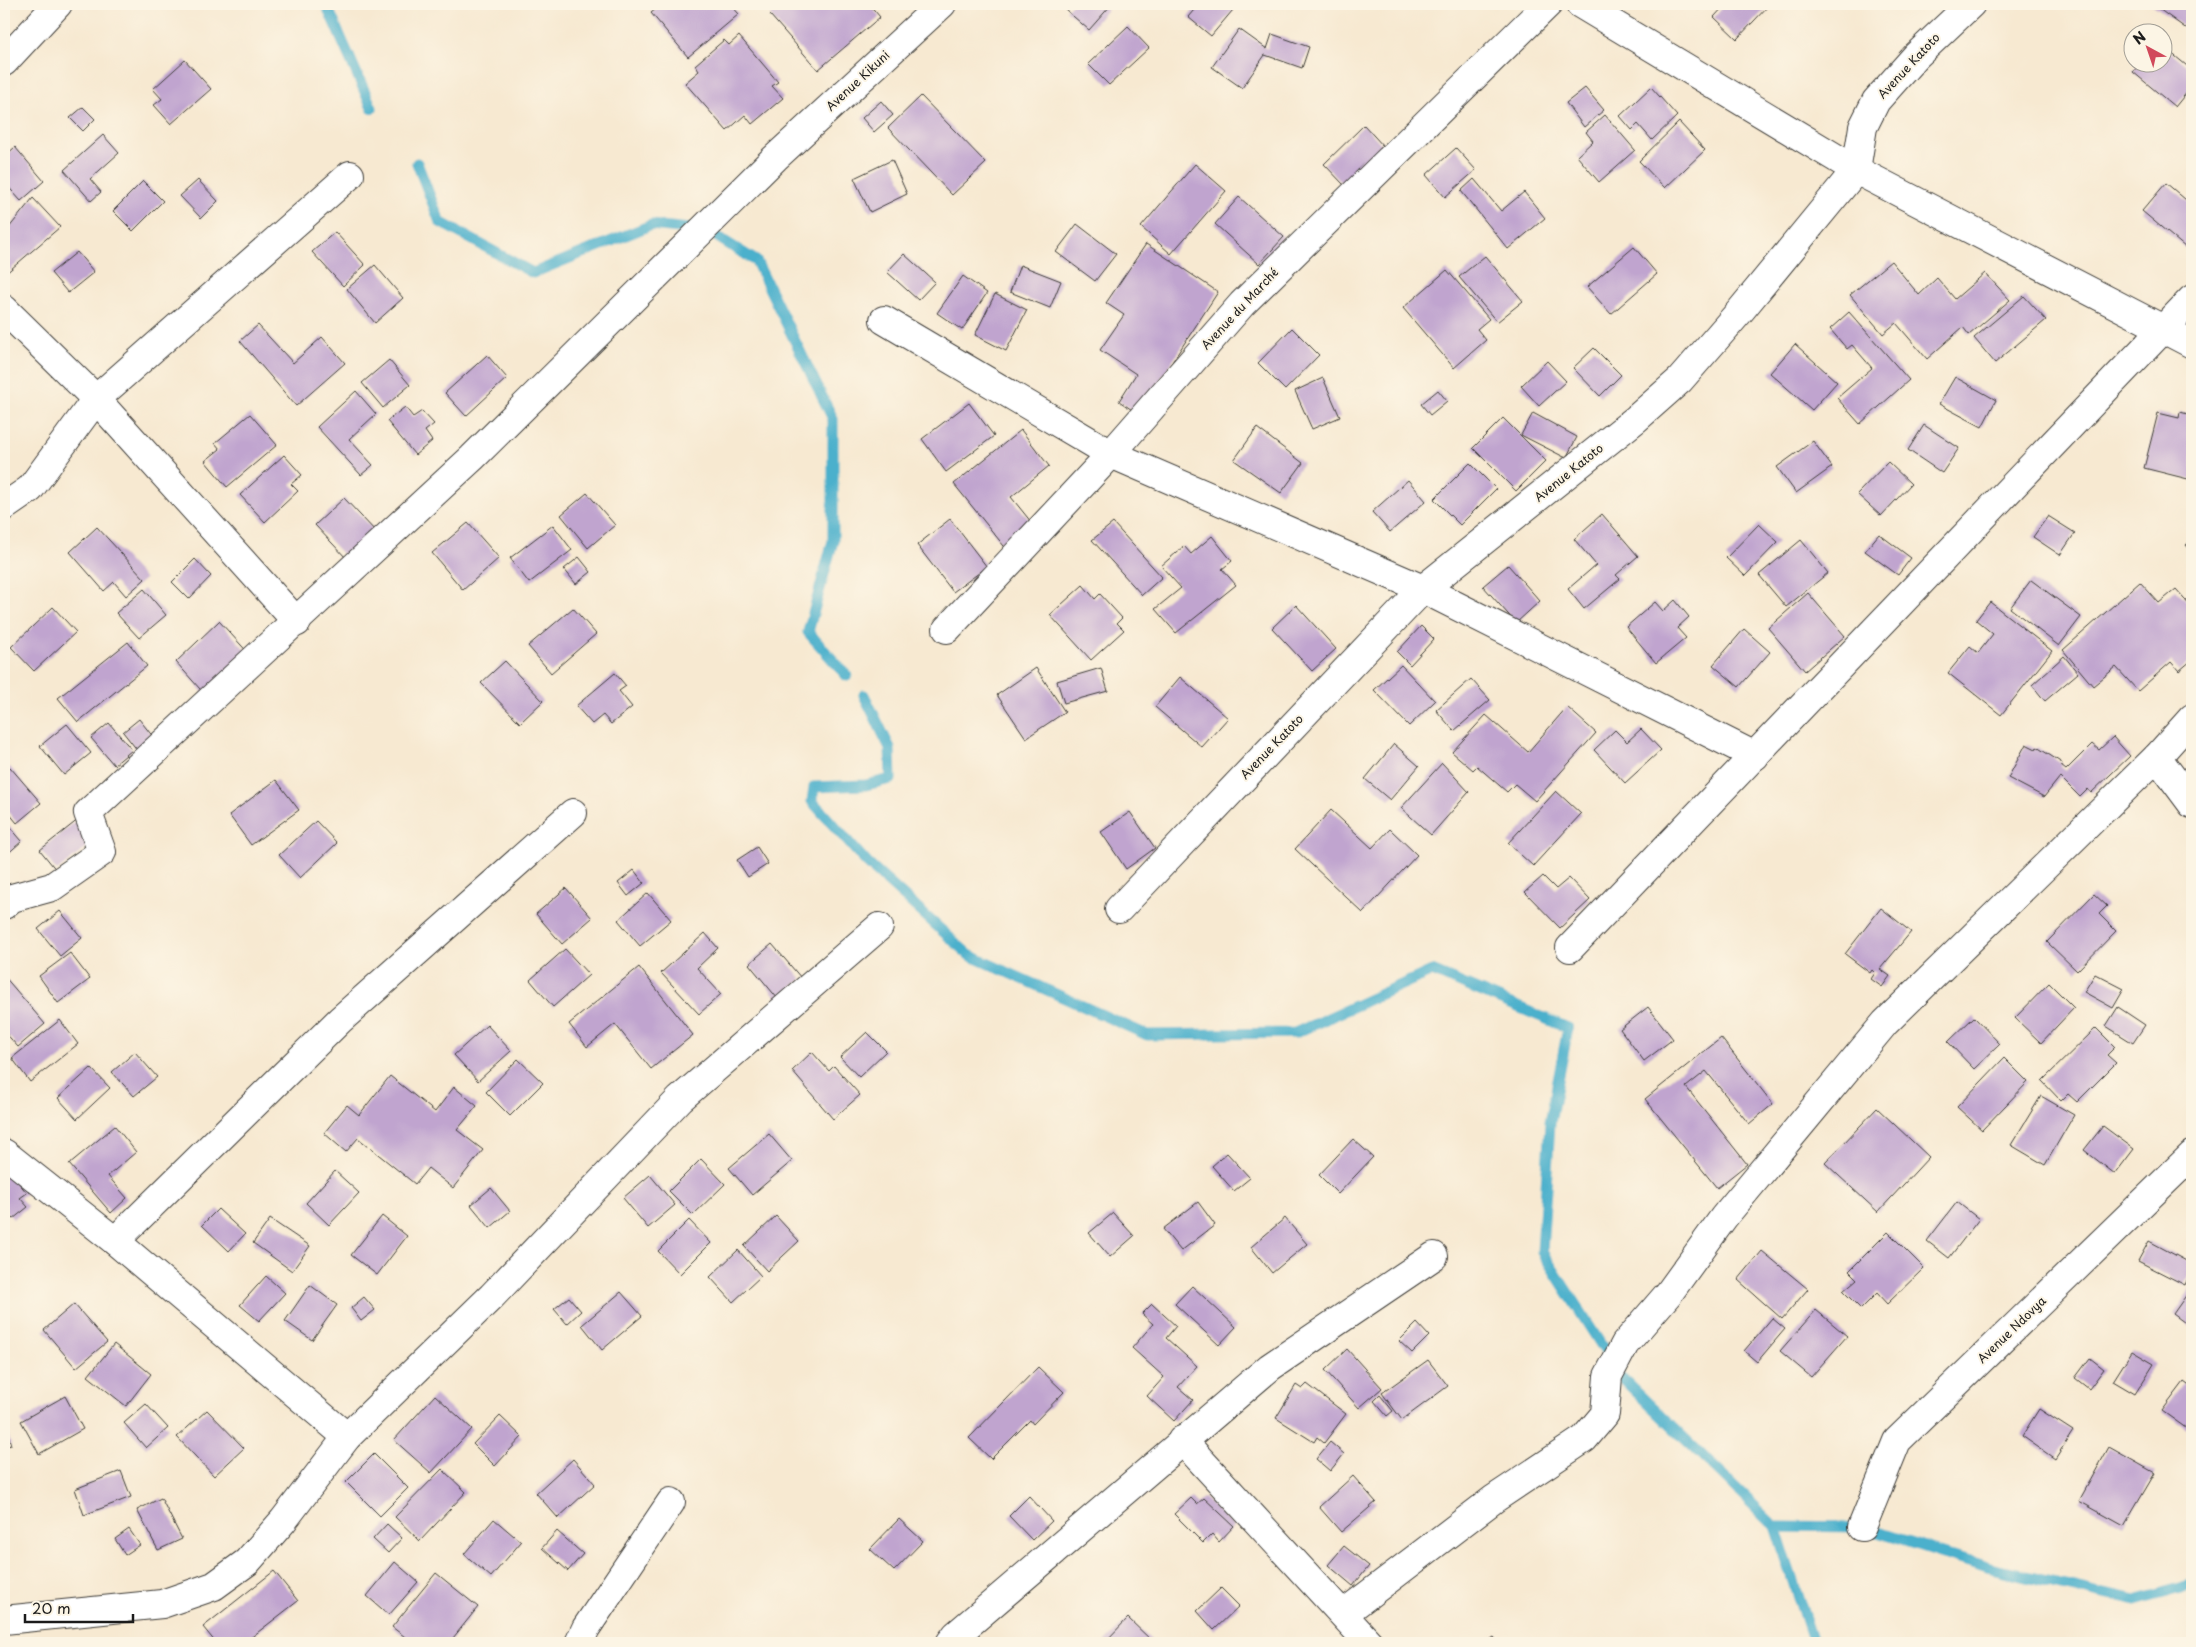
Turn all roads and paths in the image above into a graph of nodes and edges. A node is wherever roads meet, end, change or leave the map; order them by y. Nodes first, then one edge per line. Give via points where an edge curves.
1 (58, 4) edge
2 (942, 4) edge
3 (1548, 4) edge
4 (1580, 4) edge
5 (1971, 4) edge
6 (4, 62) edge
7 (1856, 170) junction
8 (350, 176) dead end
9 (2192, 300) edge
10 (4, 309) edge
11 (884, 320) dead end
12 (2164, 330) junction
13 (2192, 344) edge
14 (96, 399) junction
15 (1111, 454) junction
16 (4, 507) edge
17 (1423, 589) junction
18 (297, 622) junction
19 (947, 629) dead end
20 (2192, 718) edge
21 (1755, 756) junction
22 (2157, 757) junction
23 (2192, 804) edge
24 (573, 813) dead end
25 (4, 905) edge
26 (1119, 909) dead end
27 (878, 926) dead end
28 (1570, 948) dead end
29 (4, 1153) edge
30 (2192, 1154) edge
31 (115, 1241) junction
32 (1434, 1256) dead end
33 (347, 1438) junction
34 (1182, 1440) junction
35 (671, 1502) dead end
36 (1862, 1527) dead end
37 (1343, 1614) junction
38 (4, 1620) edge
39 (578, 1643) edge
40 (950, 1643) edge
41 (1369, 1643) edge

1 - 6 street
2 - 18 street, Avenue Kikuni via 775,158 472,458
3 - 15 street, Avenue du Marché via 1242,304
4 - 7 street
5 - 7 street, Avenue Katoto via 1916,56 1876,101 1863,127
7 - 12 street
7 - 17 street, Avenue Katoto via 1680,380
8 - 14 street
9 - 12 street
10 - 14 street
11 - 15 street
12 - 13 street
12 - 21 street
14 - 16 street via 30,489
14 - 18 street
15 - 17 street
15 - 19 street, Avenue du Marché
17 - 21 street
17 - 26 street, Avenue Katoto
18 - 25 street, Avenue Kikuni via 88,813 102,852 52,887 12,898
20 - 22 street
21 - 28 street
22 - 23 street
22 - 37 street via 1879,1030 1724,1216 1670,1292 1625,1344 1608,1376 1604,1414 1584,1439 1494,1499
24 - 31 street via 340,1020
27 - 33 street via 680,1099 492,1296
29 - 31 street
30 - 36 street, Avenue Ndovya via 1898,1441
31 - 33 street
32 - 34 street via 1270,1367
33 - 38 street via 247,1562 214,1586 162,1604
34 - 37 street
34 - 40 street
35 - 39 street
37 - 41 street

